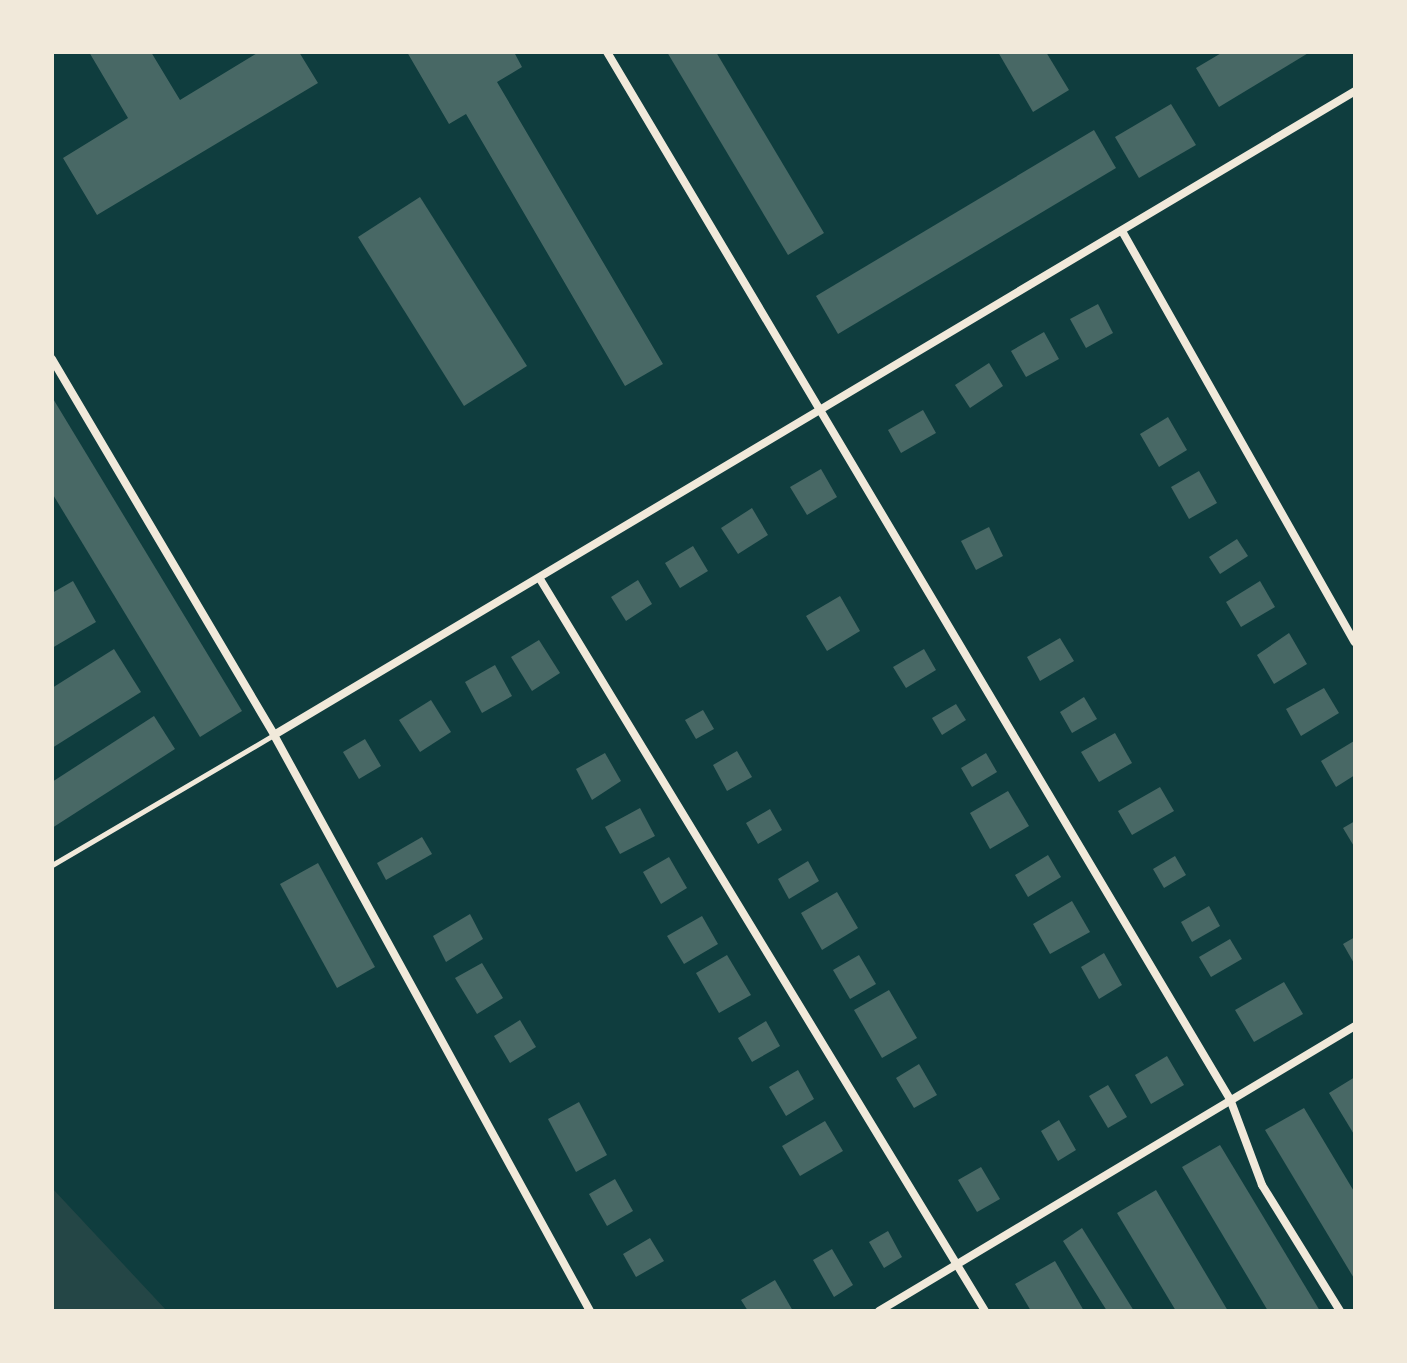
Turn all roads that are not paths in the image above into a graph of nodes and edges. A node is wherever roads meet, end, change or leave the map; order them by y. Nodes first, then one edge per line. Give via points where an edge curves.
1 (607, 52) edge
2 (1355, 91) edge
3 (1122, 231) junction
4 (52, 359) edge
5 (820, 405) junction
6 (540, 579) junction
7 (1355, 642) edge
8 (274, 735) junction
9 (52, 865) edge
10 (1355, 1026) edge
11 (1230, 1099) junction
12 (957, 1263) junction
13 (590, 1311) edge
14 (879, 1311) edge
15 (985, 1311) edge
16 (1340, 1311) edge

1 - 5 street
2 - 3 street
3 - 5 street
3 - 7 street
4 - 8 street
5 - 6 street
5 - 11 street
6 - 8 street
6 - 12 street
8 - 9 lane
8 - 13 street
10 - 11 street
11 - 12 street
11 - 16 street via 1254,1171
12 - 14 street
12 - 15 street

